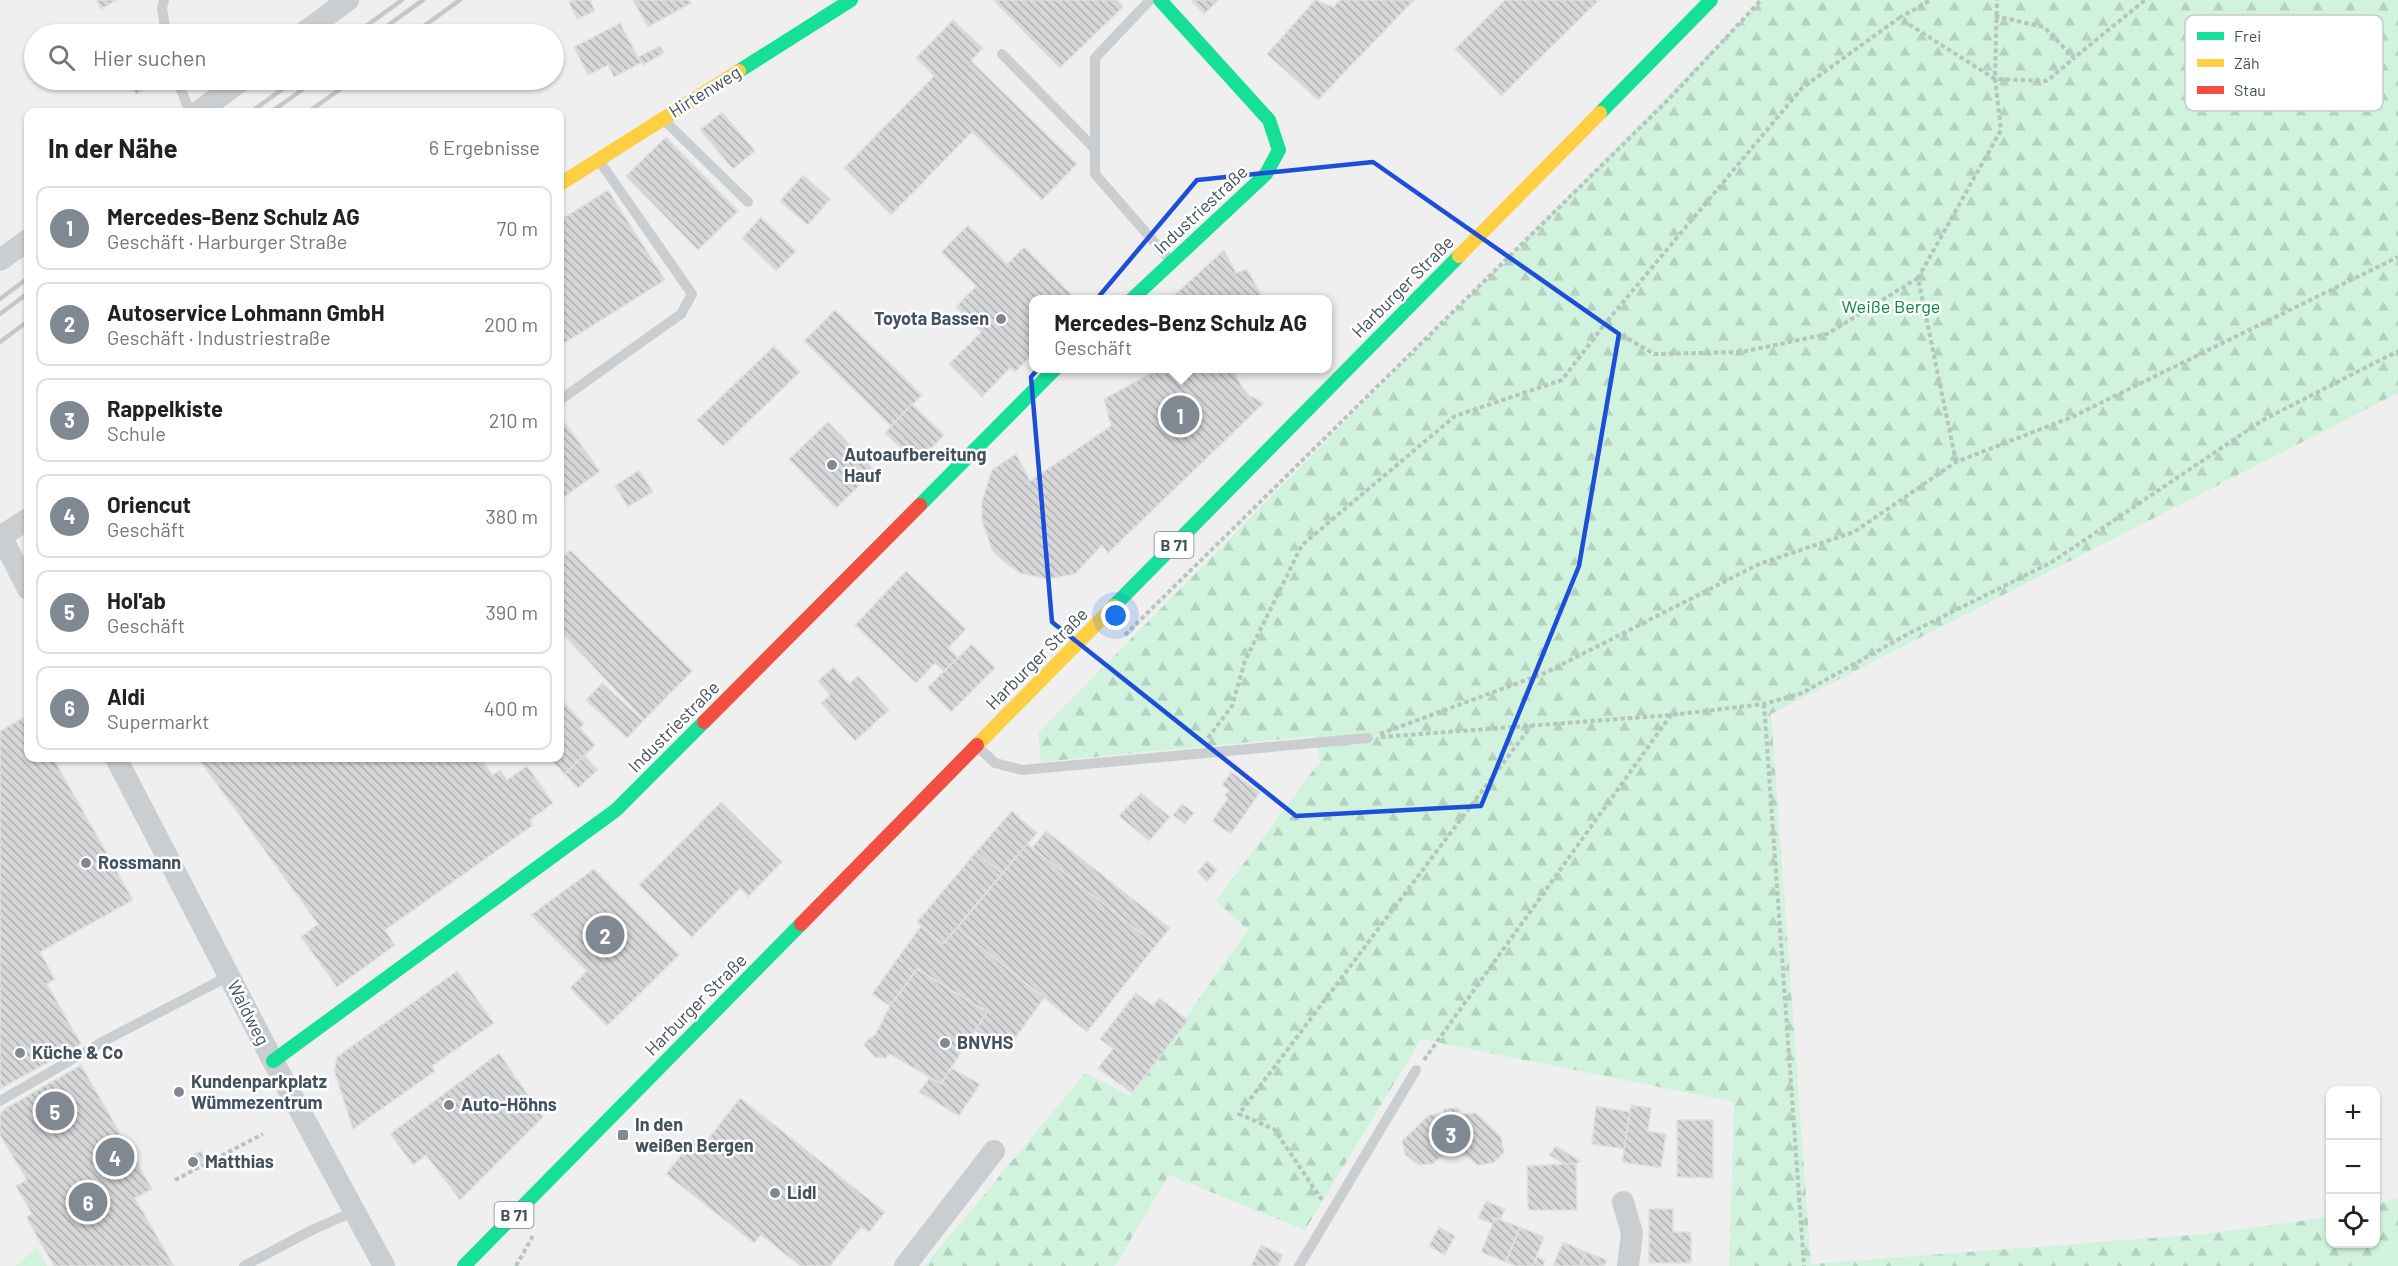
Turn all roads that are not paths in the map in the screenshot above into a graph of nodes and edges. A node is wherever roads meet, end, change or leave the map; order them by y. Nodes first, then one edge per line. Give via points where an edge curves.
1 (164, 0) edge
2 (348, 0) edge
3 (851, 0) edge
4 (1150, 0) edge
5 (1160, 0) edge
6 (1711, 0) edge
7 (164, 24) edge
8 (316, 24) edge
9 (1002, 54) dead end
10 (181, 90) edge
11 (228, 90) edge
12 (188, 108) edge
13 (204, 108) edge
14 (662, 119) junction
15 (1095, 149) junction
16 (598, 159) junction
17 (564, 181) edge
18 (748, 202) dead end
19 (24, 243) edge
20 (0, 260) edge
21 (1172, 262) junction
22 (1136, 295) edge
23 (1052, 373) edge
24 (564, 397) edge
25 (24, 522) edge
26 (1, 537) edge
27 (24, 581) edge
28 (1368, 738) road end
29 (976, 746) junction
30 (118, 762) edge
31 (229, 976) junction
32 (273, 1061) junction
33 (1416, 1070) road end
34 (0, 1101) edge
35 (994, 1151) dead end
36 (1623, 1202) dead end
37 (353, 1212) junction
38 (466, 1265) edge
39 (244, 1266) edge
40 (384, 1266) edge
41 (905, 1266) edge
42 (1299, 1266) edge
43 (1628, 1266) edge

1 - 7 lane
2 - 8 street
3 - 14 street, Hirtenweg
4 - 15 lane via 1095,58
5 - 21 street, Industriestraße via 1269,120 1279,150 1266,174
6 - 29 street, Harburger Straße / B 71
9 - 15 lane
10 - 12 lane
11 - 13 street
14 - 16 street, Hirtenweg
14 - 18 lane
15 - 21 lane via 1095,174
16 - 17 street, Hirtenweg
16 - 24 lane via 692,294 681,314
19 - 20 street
21 - 22 street, Industriestraße
23 - 32 street, Industriestraße via 616,810
25 - 26 street
26 - 27 street
28 - 29 lane via 1022,770 995,763
29 - 38 street, Harburger Straße / B 71
30 - 31 street, Waldweg
31 - 32 street, Waldweg
31 - 34 lane
32 - 37 street, Waldweg
33 - 42 lane
35 - 41 street
36 - 43 street via 1632,1233
37 - 39 lane
37 - 40 street, Waldweg

